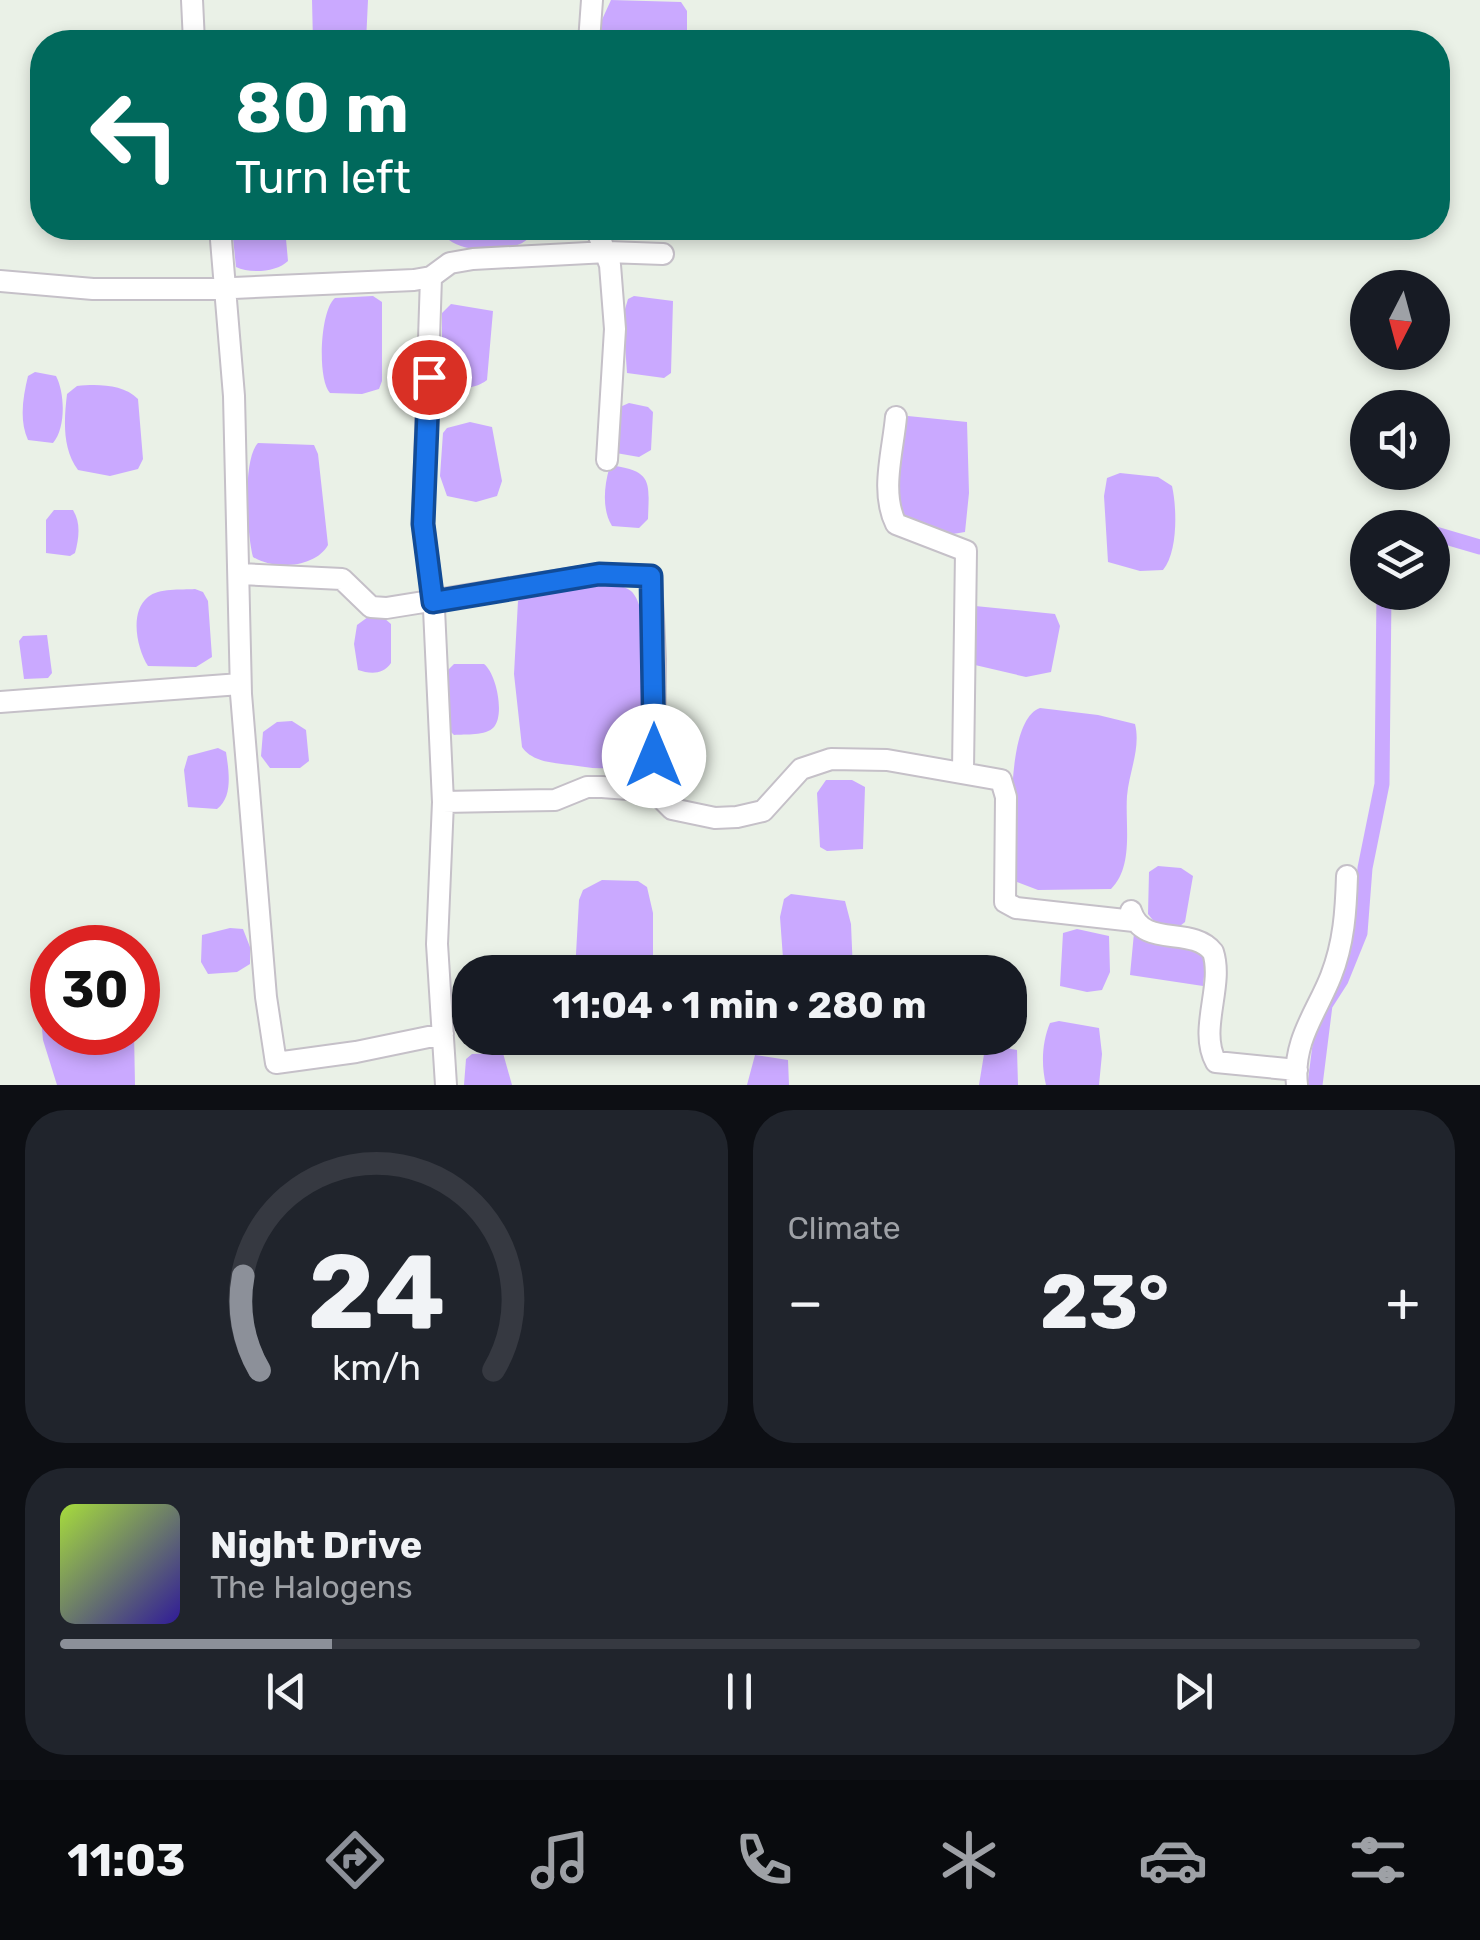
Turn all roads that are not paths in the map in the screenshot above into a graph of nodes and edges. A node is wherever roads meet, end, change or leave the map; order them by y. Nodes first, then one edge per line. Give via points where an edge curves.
1 (192, 0) edge
2 (592, 0) edge
3 (193, 30) edge
4 (589, 30) edge
5 (221, 240) edge
6 (602, 240) edge
7 (607, 252) junction
8 (663, 254) dead end
9 (431, 278) junction
10 (0, 281) edge
11 (225, 288) junction
12 (896, 417) dead end
13 (607, 460) dead end
14 (241, 574) junction
15 (433, 602) junction
16 (240, 684) junction
17 (0, 702) edge
18 (963, 770) junction
19 (654, 791) junction
20 (443, 802) junction
21 (1346, 876) dead end
22 (443, 1034) junction
23 (1297, 1077) edge
24 (446, 1085) edge

1 - 3 street
2 - 4 street
5 - 11 street
6 - 7 street
7 - 8 street
7 - 9 street via 450,262
7 - 13 street via 615,329
9 - 11 street
9 - 15 street via 423,524
10 - 11 street
11 - 14 street
12 - 18 street via 888,494 896,524 966,551
14 - 15 street via 342,579 371,607
14 - 16 street
15 - 19 street via 599,574 651,576
15 - 20 street
16 - 17 street
16 - 22 street via 276,1063
18 - 19 street via 886,760 816,762 788,779 763,811 737,817 672,809
18 - 23 street via 1001,780 1005,902 1133,916 1151,933 1196,940 1213,952 1210,1040 1216,1062
19 - 20 street via 602,786 555,800
20 - 22 street
21 - 23 street via 1342,944 1312,1009
22 - 24 street

